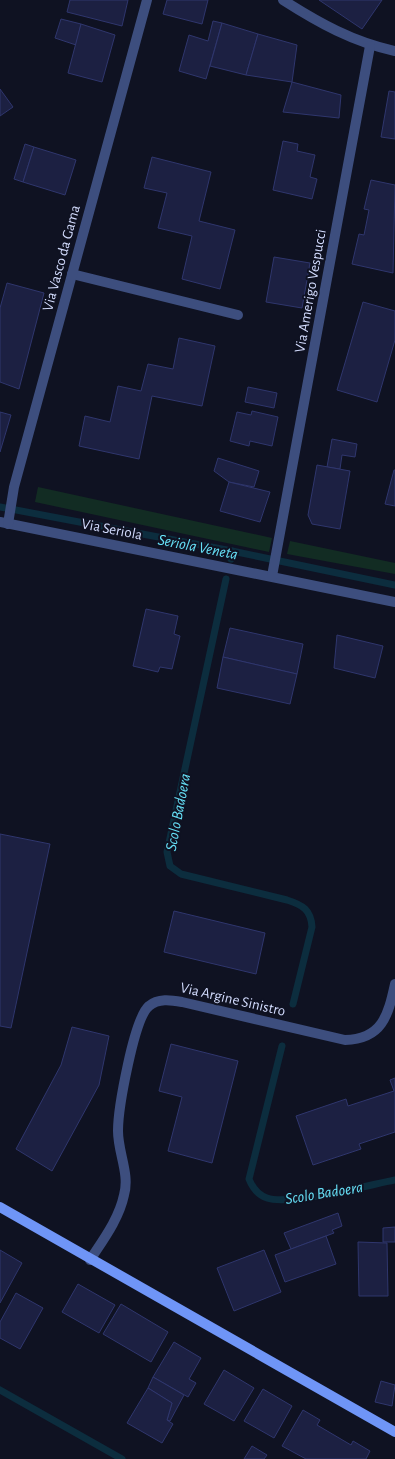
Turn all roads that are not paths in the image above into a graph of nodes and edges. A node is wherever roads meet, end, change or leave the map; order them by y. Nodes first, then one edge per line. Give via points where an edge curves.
1 (147, 0) edge
2 (284, 0) edge
3 (370, 46) junction
4 (395, 51) edge
5 (72, 274) junction
6 (238, 314) dead end
7 (6, 521) edge
8 (273, 572) junction
9 (395, 602) edge
10 (395, 984) edge
11 (0, 1207) edge
12 (90, 1260) junction
13 (395, 1432) edge

1 - 5 street, Via Vasco da Gama
2 - 3 street via 318,22
3 - 4 street
3 - 8 street, Via Amerigo Vespucci
5 - 6 street
5 - 7 street, Via Vasco da Gama
7 - 8 street, Via Seriola
8 - 9 street, Via Seriola
10 - 12 street, Via Argine Sinistro via 384,1020 368,1036 345,1040 171,1000 150,1005 138,1022 120,1110 118,1132 126,1175 125,1194 110,1229
11 - 12 main road
12 - 13 main road via 177,1305

